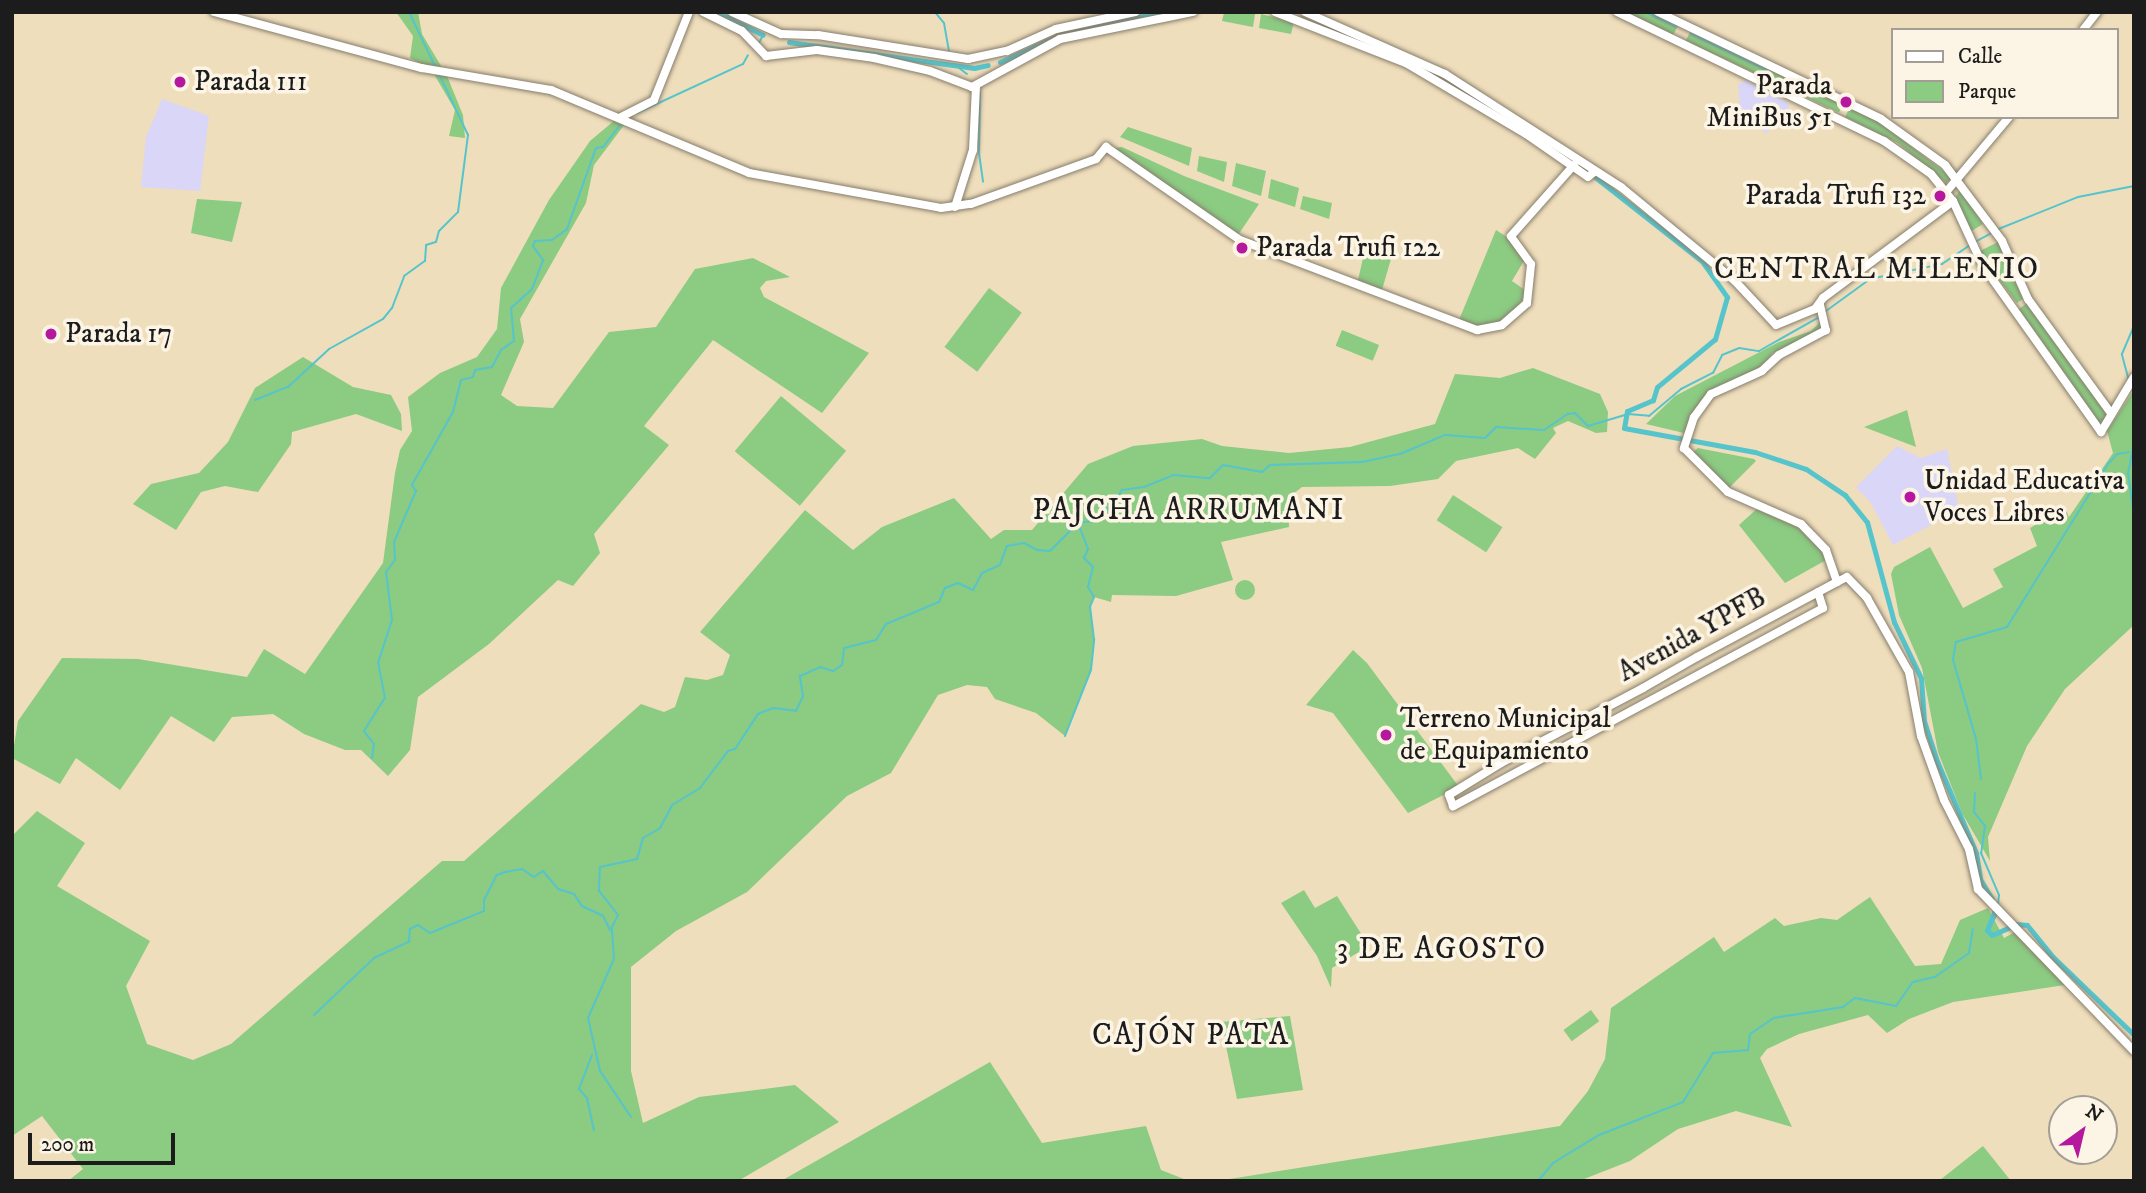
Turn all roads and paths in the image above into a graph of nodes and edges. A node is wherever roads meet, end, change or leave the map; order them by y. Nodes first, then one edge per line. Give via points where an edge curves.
1 (214, 12) edge
2 (689, 12) edge
3 (703, 12) edge
4 (732, 12) edge
5 (1135, 12) edge
6 (1193, 12) edge
7 (1275, 12) edge
8 (1305, 12) edge
9 (1617, 12) edge
10 (1658, 12) edge
11 (2095, 13) edge
12 (2084, 28) edge
13 (990, 56) junction
14 (998, 73) junction
15 (976, 86) junction
16 (621, 117) junction
17 (2006, 119) edge
18 (1574, 164) junction
19 (1591, 175) junction
20 (1957, 179) junction
21 (1947, 191) junction
22 (1953, 201) junction
23 (955, 207) junction
24 (1823, 310) junction
25 (2132, 381) edge
26 (2110, 412) junction
27 (1837, 582) junction
28 (1818, 592) junction
29 (1461, 788) junction
30 (1458, 804) junction
31 (2134, 1051) edge

1 - 16 street via 425,69 551,90
2 - 16 street via 654,100
3 - 15 street via 742,31 760,54 817,50 874,58
4 - 13 street via 781,34 818,35 968,59
5 - 13 street via 1056,29
6 - 14 street via 1071,36
7 - 18 street via 1406,63
8 - 19 street via 1405,53 1461,82
9 - 21 street via 1884,141
10 - 20 street via 1881,119 1945,165
11 - 12 street
13 - 14 street
14 - 15 street
15 - 23 street via 975,139
16 - 23 street via 749,173
17 - 20 street
18 - 19 street
18 - 23 street via 1511,236 1531,264 1533,281 1527,303 1502,326 1477,330 1240,240 1105,147 1096,159
19 - 24 street via 1622,187 1724,271 1776,325
20 - 21 street
20 - 26 street via 2002,241 2028,299
21 - 22 street
22 - 24 street via 1823,298
22 - 26 street via 1983,266 2101,432
24 - 27 street via 1826,330 1779,355 1762,371 1711,394 1695,417 1686,453 1723,489 1801,524 1826,550
25 - 26 street
27 - 28 street, Avenida YPFB
27 - 31 street, Avenida YPFB via 1847,577 1867,598 1909,672 1916,718 1944,800 1969,849 1974,881
28 - 29 street, Avenida YPFB
28 - 30 street, Avenida YPFB via 1823,608
29 - 30 street
29 - 30 street, Avenida YPFB via 1449,795

